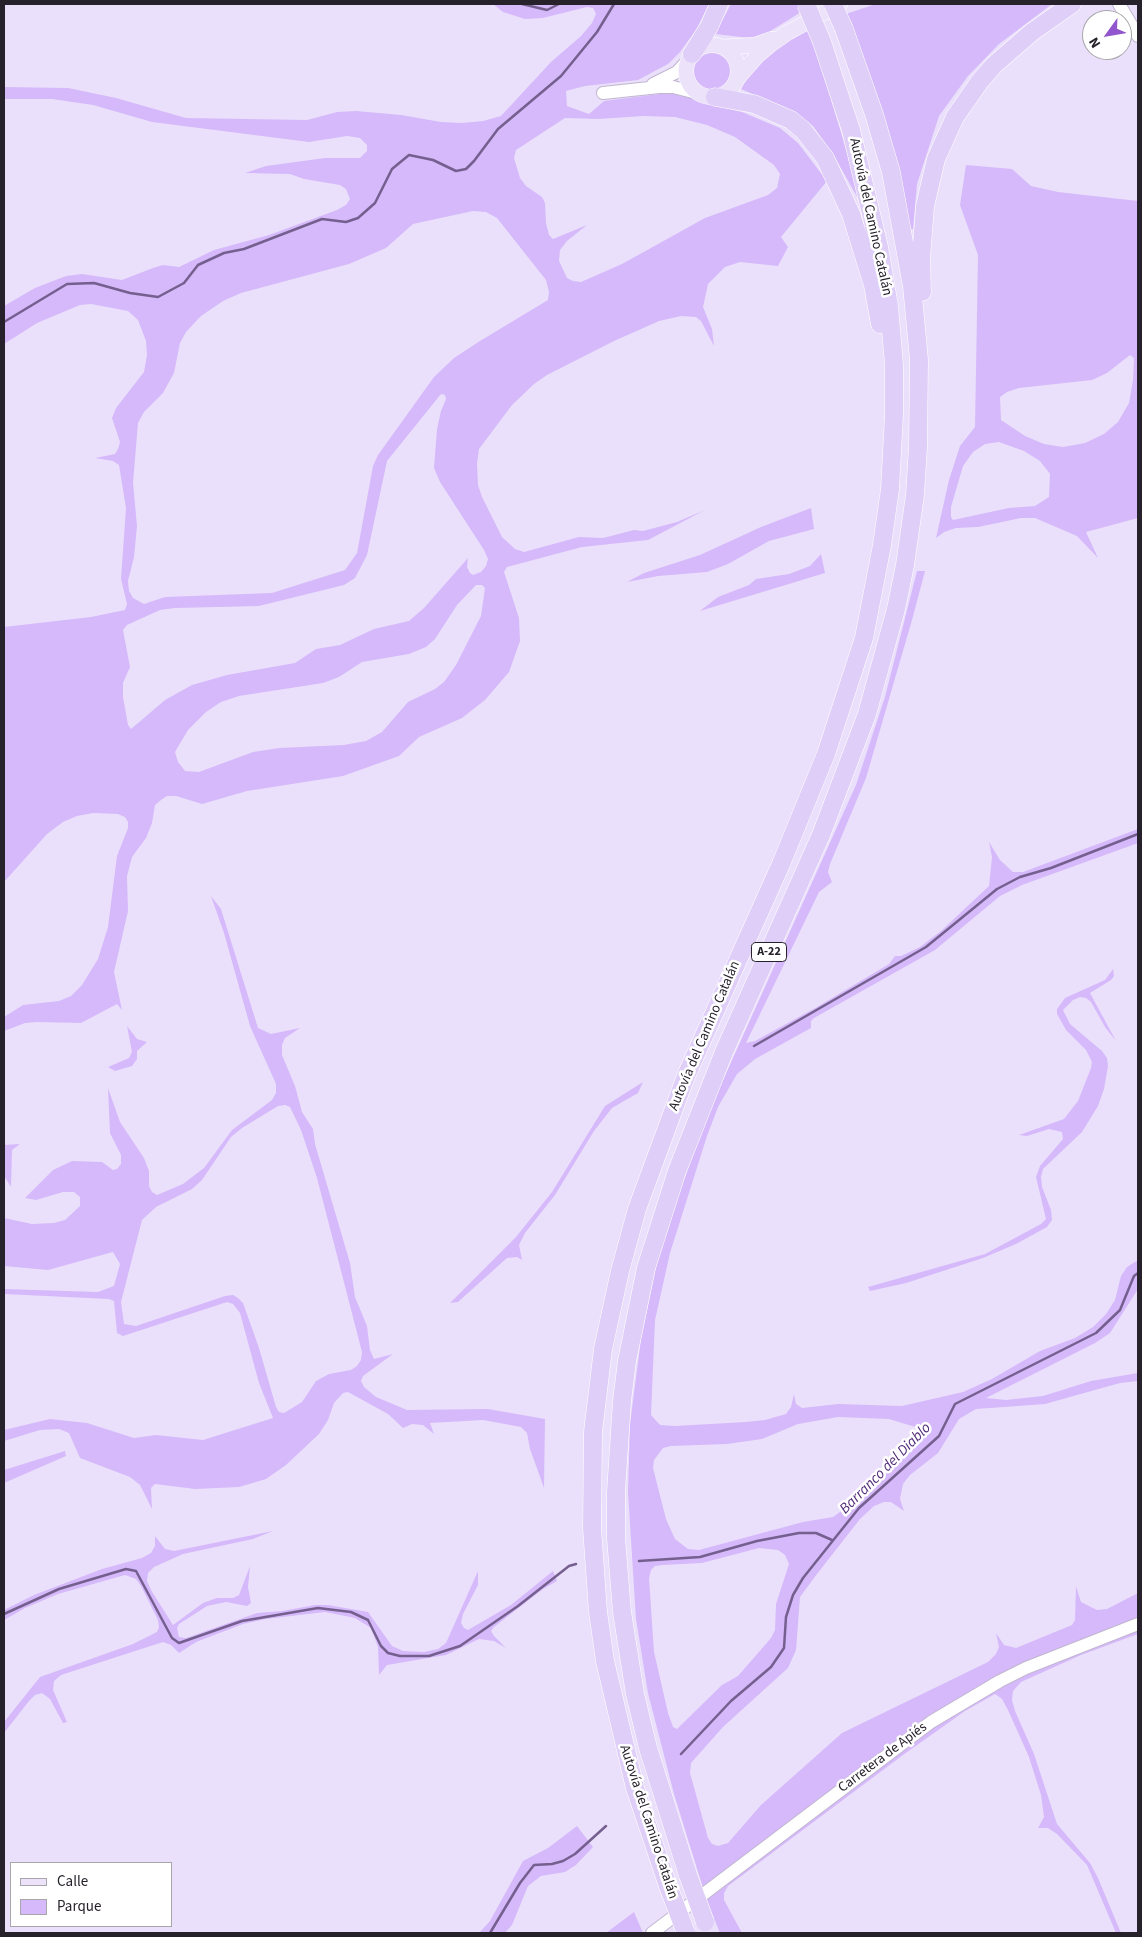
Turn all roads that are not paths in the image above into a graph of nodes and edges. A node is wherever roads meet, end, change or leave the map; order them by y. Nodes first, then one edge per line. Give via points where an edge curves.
1 (719, 4) edge
2 (806, 4) edge
3 (833, 4) edge
4 (840, 4) edge
5 (1072, 4) edge
6 (1132, 23) edge
7 (787, 33) junction
8 (1138, 36) edge
9 (724, 47) junction
10 (690, 57) junction
11 (738, 79) junction
12 (626, 90) junction
13 (603, 93) dead end
14 (698, 93) junction
15 (715, 97) junction
16 (890, 489) junction
17 (913, 511) junction
18 (1138, 1624) edge
19 (707, 1927) edge
20 (652, 1933) edge
21 (686, 1933) edge

1 - 10 highway
2 - 16 highway, Autovía del Camino Catalán / A-22, bridge via 822,42 853,139 879,247 894,365
3 - 17 highway, Autovía del Camino Catalán / A-22, bridge via 872,106 891,172 912,286 919,360
4 - 7 main road
5 - 17 highway via 1011,49 980,81 955,117 936,159 922,232 924,442
6 - 8 street
7 - 9 main road via 756,45
7 - 11 main road via 758,55
9 - 10 main road via 710,45
9 - 11 main road via 737,61
10 - 12 street via 666,79
10 - 14 main road via 687,78
11 - 15 main road via 730,91
12 - 13 street
12 - 14 street via 673,87
14 - 15 main road
15 - 16 highway via 754,104 791,120 813,141 837,180 873,285 882,336 890,407
16 - 21 highway, Autovía del Camino Catalán / A-22, bridge via 874,593 849,688 804,810 686,1076 661,1141 637,1209 603,1349 591,1476 598,1612 605,1661 635,1788
17 - 19 highway, Autovía del Camino Catalán / A-22, bridge via 896,609 867,714 821,835 724,1052 677,1171 648,1260 627,1362 616,1492 622,1612 635,1694 648,1748
18 - 20 street, Carretera de Apiés via 1026,1668 948,1712

